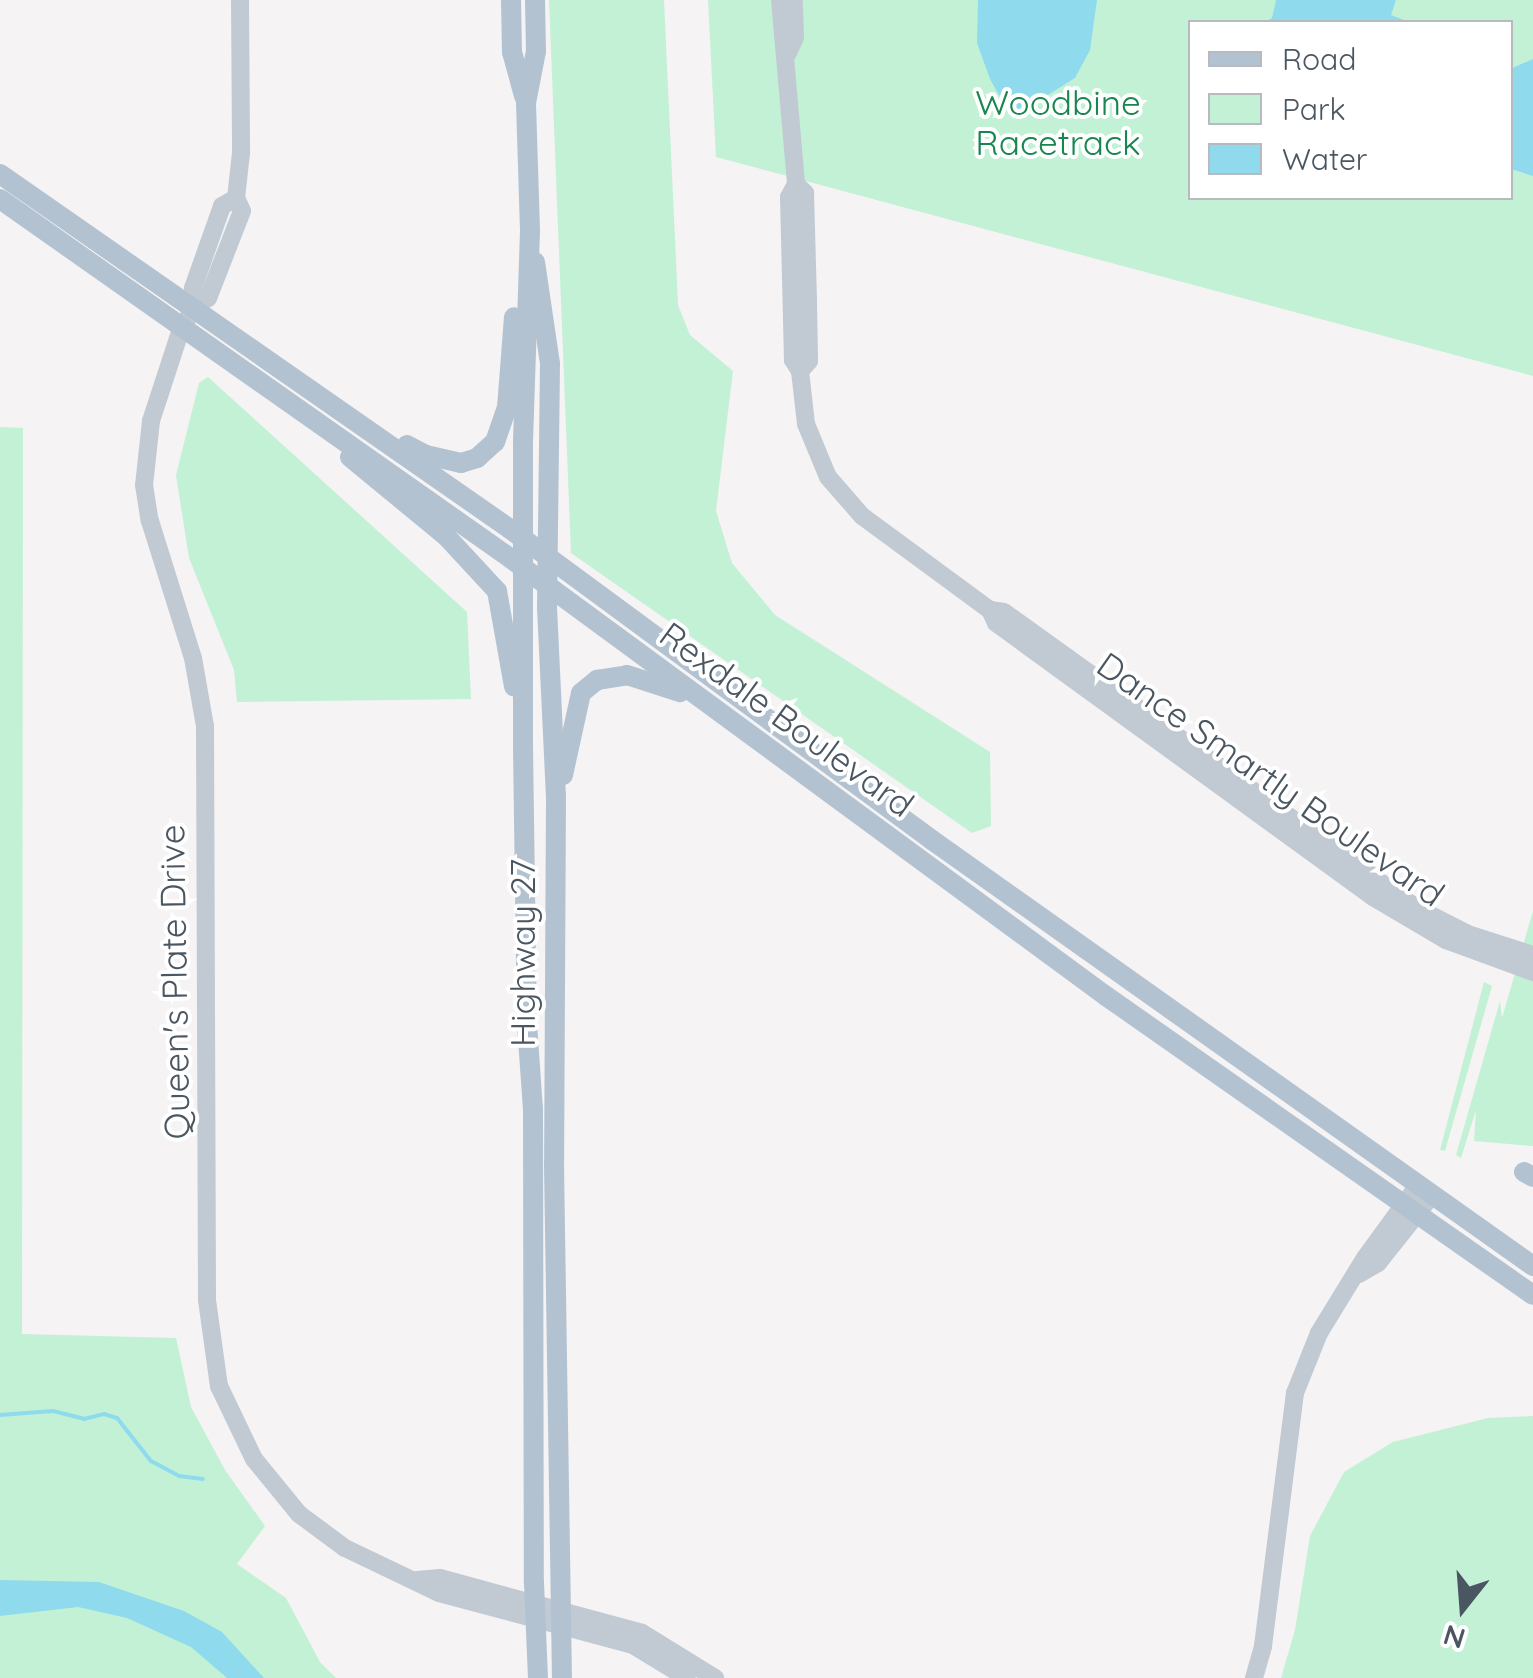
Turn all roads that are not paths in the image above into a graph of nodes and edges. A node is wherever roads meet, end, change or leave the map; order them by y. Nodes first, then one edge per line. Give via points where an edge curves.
1 (240, 0) edge
2 (511, 0) edge
3 (535, 0) edge
4 (780, 0) edge
5 (794, 0) edge
6 (788, 53) junction
7 (526, 103) junction
8 (0, 174) edge
9 (0, 199) edge
10 (530, 230) junction
11 (526, 272) junction
12 (195, 306) junction
13 (181, 329) junction
14 (309, 418) junction
15 (371, 432) junction
16 (524, 540) junction
17 (546, 556) junction
18 (525, 569) junction
19 (547, 585) junction
20 (990, 610) junction
21 (711, 705) junction
22 (523, 748) junction
23 (556, 796) junction
24 (1533, 955) edge
25 (1533, 972) edge
26 (1425, 1190) junction
27 (1410, 1210) junction
28 (1533, 1266) edge
29 (1533, 1295) edge
30 (535, 1610) junction
31 (564, 1618) junction
32 (538, 1678) edge
33 (562, 1678) edge
34 (687, 1678) edge
35 (715, 1678) edge
36 (1254, 1678) edge

1 - 12 street, Queen's Plate Drive via 236,198 242,211 208,298
2 - 7 main road, Highway 27 via 512,52
3 - 7 main road, Highway 27 via 536,52
4 - 6 street, Dance Smartly Boulevard
5 - 6 street, Dance Smartly Boulevard via 795,37
6 - 20 street, Dance Smartly Boulevard via 796,184 805,193 809,361 800,371 806,424 828,478 844,498
7 - 10 main road, Highway 27
8 - 12 main road, Rexdale Boulevard
9 - 13 main road, Rexdale Boulevard
10 - 11 main road, Highway 27
10 - 17 main road, Highway 27 via 550,364
11 - 15 main road via 513,320 507,408 495,442 477,458 454,463
11 - 16 main road, Highway 27
12 - 13 street, Queen's Plate Drive
12 - 15 main road, Rexdale Boulevard
13 - 14 main road, Rexdale Boulevard
13 - 30 street, Queen's Plate Drive via 151,421 144,485 205,726 207,1300 213,1354 232,1420 299,1514 345,1548 416,1580 440,1578
14 - 18 main road, Rexdale Boulevard
14 - 22 main road via 380,486 446,536 497,591
15 - 16 main road, Rexdale Boulevard
16 - 17 main road, Rexdale Boulevard
16 - 18 main road, Highway 27
17 - 19 main road, Highway 27
17 - 26 main road, Rexdale Boulevard
18 - 19 main road, Rexdale Boulevard
18 - 22 main road, Highway 27
19 - 21 main road, Rexdale Boulevard
19 - 23 main road, Highway 27
20 - 24 street, Dance Smartly Boulevard via 1004,612 1415,907 1470,936
20 - 25 street, Dance Smartly Boulevard via 996,622 1373,897 1470,952
21 - 23 main road via 627,675 597,680 581,692
21 - 27 main road, Rexdale Boulevard
22 - 30 main road, Highway 27 via 534,1110
23 - 31 main road, Highway 27 via 554,1165
26 - 27 street
26 - 28 main road, Rexdale Boulevard
27 - 29 main road, Rexdale Boulevard
27 - 36 street via 1314,1342 1295,1393
30 - 31 street, Queen's Plate Drive
30 - 32 main road, Highway 27
31 - 33 main road, Highway 27
31 - 34 street, Queen's Plate Drive
31 - 35 street, Queen's Plate Drive via 642,1633

